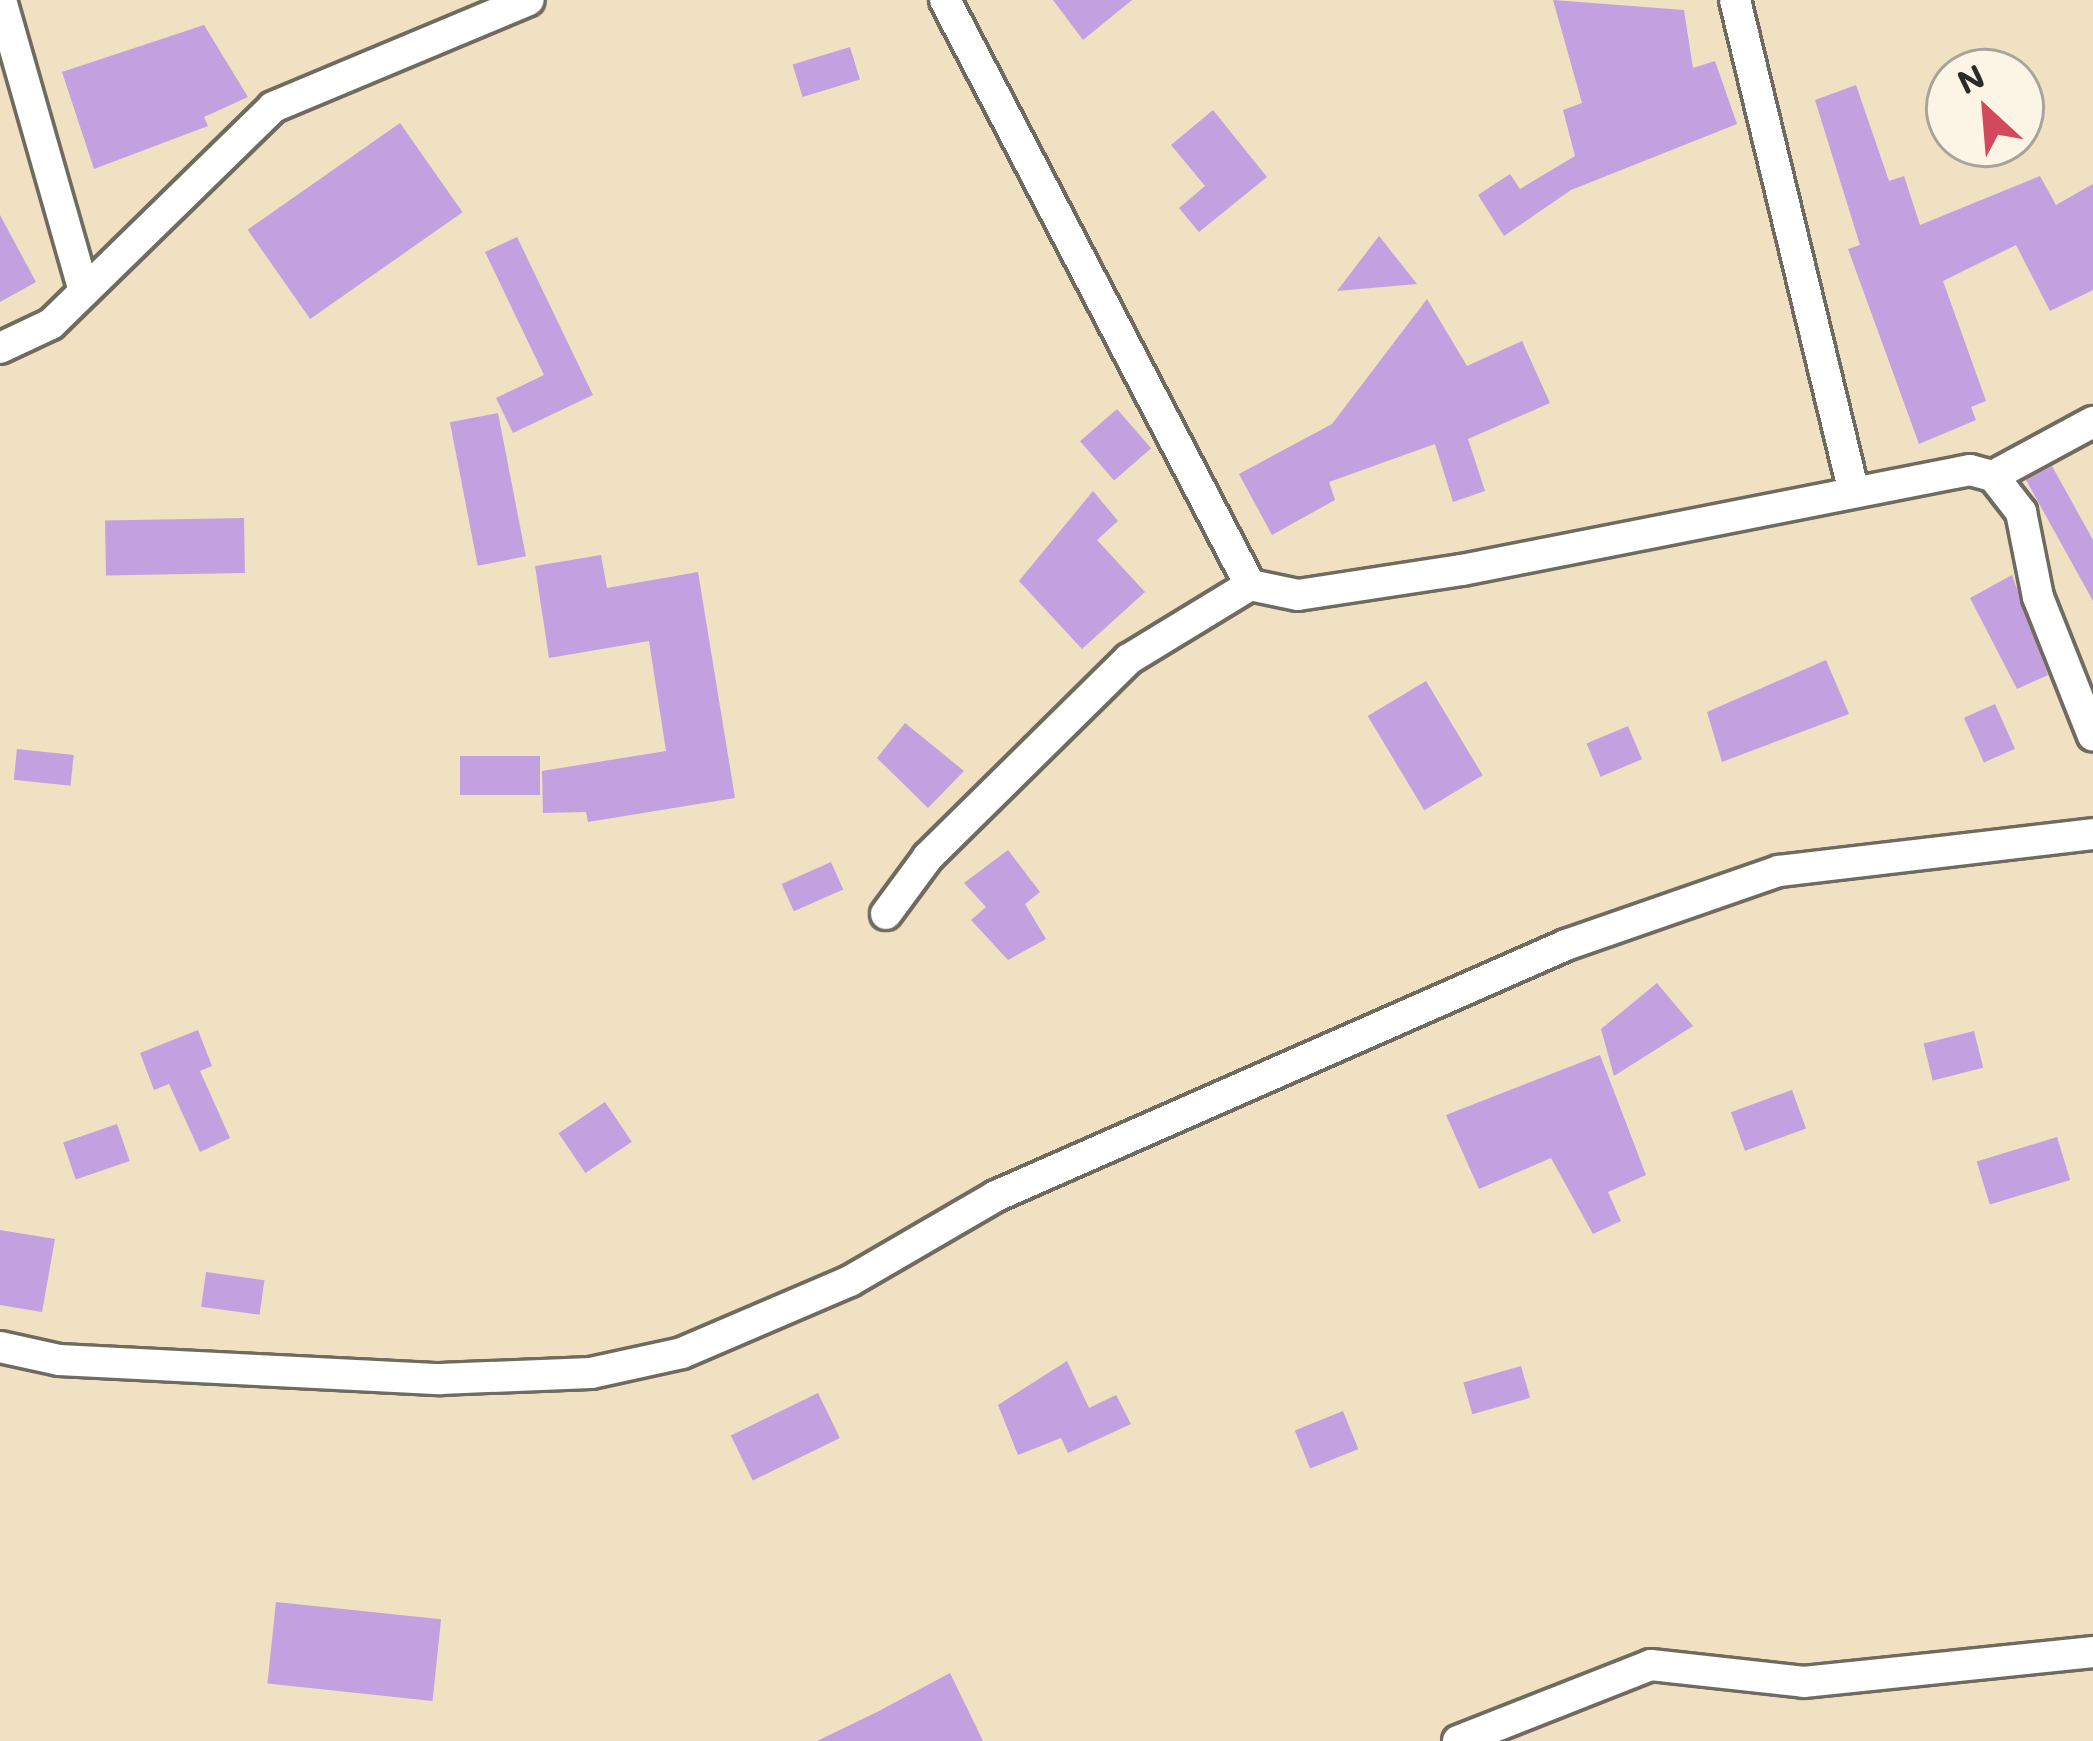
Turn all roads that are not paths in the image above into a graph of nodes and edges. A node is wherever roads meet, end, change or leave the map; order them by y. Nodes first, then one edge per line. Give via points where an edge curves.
1 (1, 0) edge
2 (529, 0) edge
3 (945, 0) edge
4 (1735, 0) edge
5 (84, 291) junction
6 (0, 348) edge
7 (2093, 422) edge
8 (1993, 476) junction
9 (1852, 489) junction
10 (1250, 585) junction
11 (2093, 736) edge
12 (2093, 834) edge
13 (886, 914) dead end
14 (0, 1347) edge
15 (2093, 1652) edge
16 (1458, 1741) edge

1 - 5 street
2 - 5 street via 273,106
3 - 10 street
4 - 9 street
5 - 6 street
7 - 8 street
8 - 9 street via 1931,473
8 - 11 street via 2027,527 2038,597
9 - 10 street via 1485,567 1298,595
10 - 13 street via 1129,659 928,856
12 - 14 street via 1779,871 1566,945 996,1196 850,1281 682,1353 591,1373 440,1379 58,1360
15 - 16 street via 1804,1682 1651,1665

